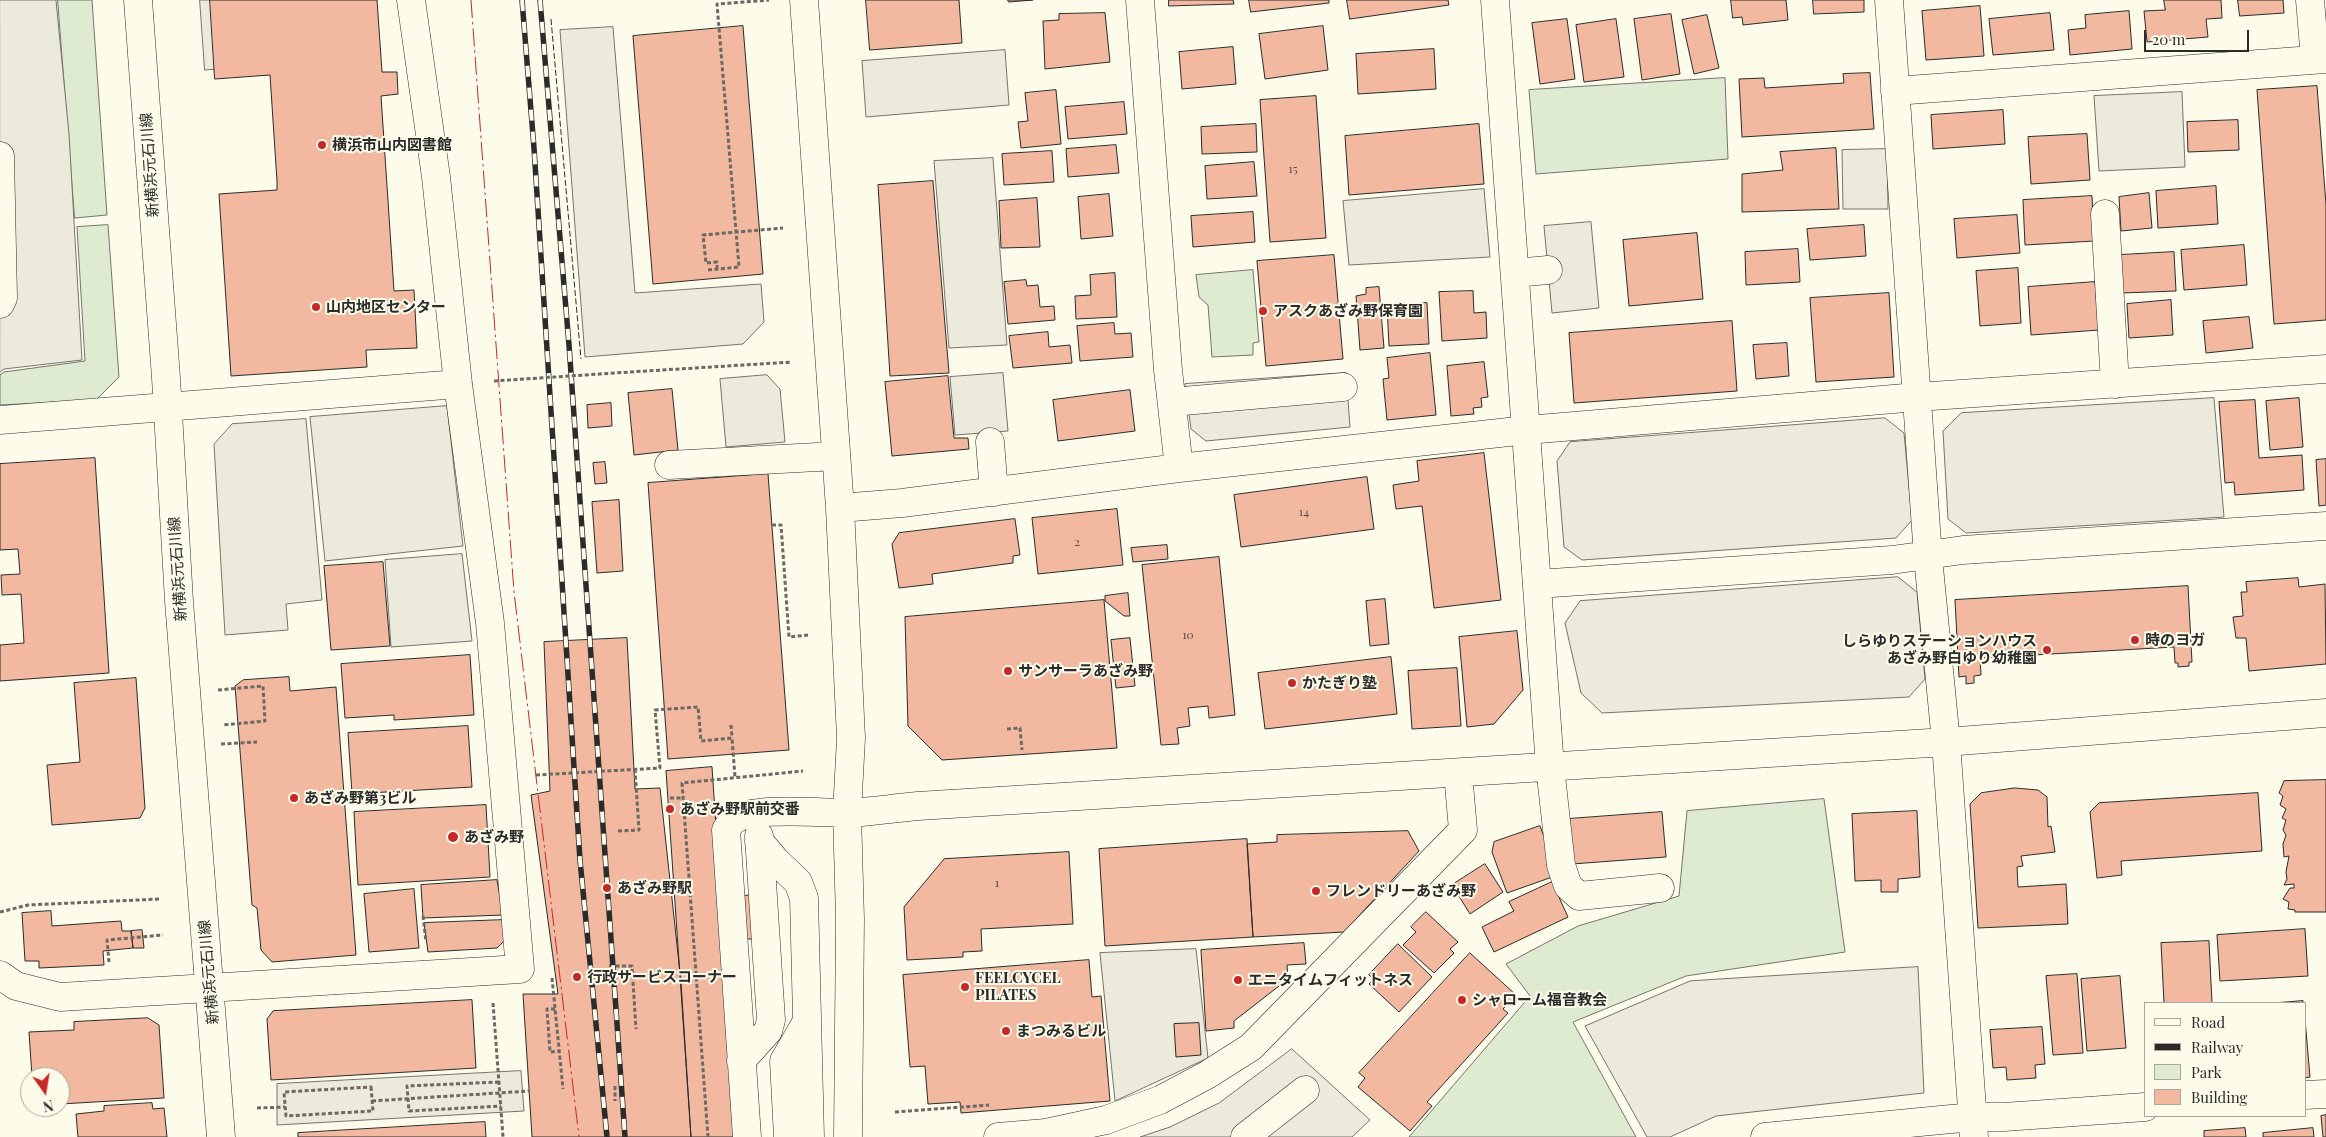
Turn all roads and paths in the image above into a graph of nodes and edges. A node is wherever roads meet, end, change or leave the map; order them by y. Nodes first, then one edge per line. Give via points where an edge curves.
1 (138, 0) edge
2 (411, 0) edge
3 (769, 0) edge
4 (804, 0) edge
5 (1140, 0) edge
6 (1495, 0) edge
7 (1889, 0) edge
8 (2310, 0) edge
9 (2320, 59) edge
10 (1895, 91) junction
11 (0, 156) edge
12 (2105, 214) dead end
13 (783, 228) dead end
14 (708, 270) dead end
15 (717, 270) junction
16 (1548, 270) dead end
17 (1515, 273) junction
18 (1, 300) edge
19 (792, 362) dead end
20 (2326, 369) edge
21 (494, 381) dead end
22 (458, 384) junction
23 (2115, 384) junction
24 (1343, 387) dead end
25 (1917, 397) junction
26 (1172, 402) junction
27 (168, 408) junction
28 (0, 420) edge
29 (1527, 430) junction
30 (990, 442) dead end
31 (836, 456) junction
32 (669, 465) dead end
33 (1179, 468) junction
34 (994, 492) junction
35 (840, 508) junction
36 (772, 525) dead end
37 (2326, 526) edge
38 (1928, 556) junction
39 (1537, 584) junction
40 (808, 636) dead end
41 (211, 690) dead end
42 (2326, 713) edge
43 (223, 725) dead end
44 (731, 725) dead end
45 (1007, 729) dead end
46 (732, 738) junction
47 (258, 742) dead end
48 (1946, 742) junction
49 (215, 744) dead end
50 (1022, 750) dead end
51 (1550, 767) junction
52 (635, 770) junction
53 (1458, 773) junction
54 (735, 777) dead end
55 (534, 784) dead end
56 (670, 798) dead end
57 (683, 798) dead end
58 (769, 812) junction
59 (847, 813) junction
60 (618, 831) dead end
61 (759, 841) junction
62 (1660, 888) dead end
63 (160, 899) dead end
64 (0, 912) edge
65 (423, 916) dead end
66 (163, 936) dead end
67 (426, 946) dead end
68 (609, 966) dead end
69 (110, 970) dead end
70 (551, 973) dead end
71 (0, 976) edge
72 (210, 988) junction
73 (492, 993) dead end
74 (554, 1009) junction
75 (806, 1022) junction
76 (636, 1029) dead end
77 (559, 1051) junction
78 (742, 1061) junction
79 (499, 1082) junction
80 (615, 1086) dead end
81 (563, 1089) dead end
82 (1305, 1090) dead end
83 (529, 1091) dead end
84 (500, 1093) junction
85 (2326, 1094) edge
86 (2306, 1095) edge
87 (408, 1098) junction
88 (615, 1100) dead end
89 (372, 1101) junction
90 (285, 1106) junction
91 (501, 1106) junction
92 (2144, 1107) edge
93 (257, 1108) dead end
94 (941, 1109) dead end
95 (895, 1112) dead end
96 (1973, 1127) edge
97 (221, 1137) edge
98 (503, 1137) edge
99 (747, 1137) edge
100 (788, 1137) edge
101 (810, 1137) edge
102 (848, 1137) edge
103 (998, 1137) edge
104 (1245, 1137) edge
105 (1765, 1137) edge

1 - 27 street, 新横浜元石川線
2 - 22 street via 436,178
3 - 15 path via 717,4 739,268
4 - 31 street
5 - 26 street
6 - 17 street
7 - 10 street
8 - 9 street
9 - 10 street
10 - 25 street
11 - 18 street
12 - 23 street
13 - 15 path via 703,235 706,263 716,262
14 - 15 path
16 - 17 street
17 - 29 street
19 - 21 path, bridge
20 - 23 street
22 - 27 street
22 - 72 street via 490,623 520,969
23 - 25 street
24 - 26 street
25 - 29 street
25 - 38 street
26 - 33 street
27 - 28 street
27 - 72 street, 新横浜元石川線 via 179,601
29 - 33 street
29 - 39 street
30 - 34 street
31 - 32 street
31 - 35 street
33 - 34 street
34 - 35 street
35 - 59 street via 850,738
36 - 40 path via 781,525 789,637
37 - 38 street via 1963,550
38 - 39 street
38 - 48 street
39 - 51 street
41 - 43 path via 263,686 265,721
42 - 48 street
44 - 46 path
45 - 50 path via 1020,728
46 - 52 path via 701,740 698,707 655,710 660,768
46 - 54 path
47 - 49 path
48 - 51 street
48 - 96 street
51 - 53 street
51 - 62 street via 1561,865 1568,886 1579,896
52 - 55 path via 534,775
52 - 60 path via 639,830
53 - 59 street
53 - 103 street via 1463,830 1251,1047 1160,1100 1106,1120 1046,1133
56 - 57 path
58 - 59 street
58 - 61 street via 760,824
58 - 78 street via 737,819 726,830
59 - 102 street via 850,919
61 - 75 street via 798,882 804,898
61 - 78 street via 771,1020 768,1031
63 - 64 path via 28,905
65 - 67 path
66 - 69 path via 107,940
68 - 76 path via 632,966
70 - 74 path
71 - 72 street via 16,986 60,997
72 - 97 street, 新横浜元石川線
73 - 79 path
74 - 77 path
74 - 77 path via 547,1009 550,1052
75 - 100 street via 784,1061
75 - 101 street
77 - 81 path
78 - 99 street
79 - 84 path
79 - 87 path via 407,1086
80 - 88 path
82 - 104 street
83 - 84 path
84 - 87 path
84 - 91 path
85 - 86 street
87 - 89 path
87 - 91 path via 409,1111
89 - 90 path via 373,1111 286,1116
89 - 90 path via 371,1087 284,1092
90 - 93 path
91 - 98 path
92 - 96 street via 2004,1117
94 - 95 path
96 - 105 street

